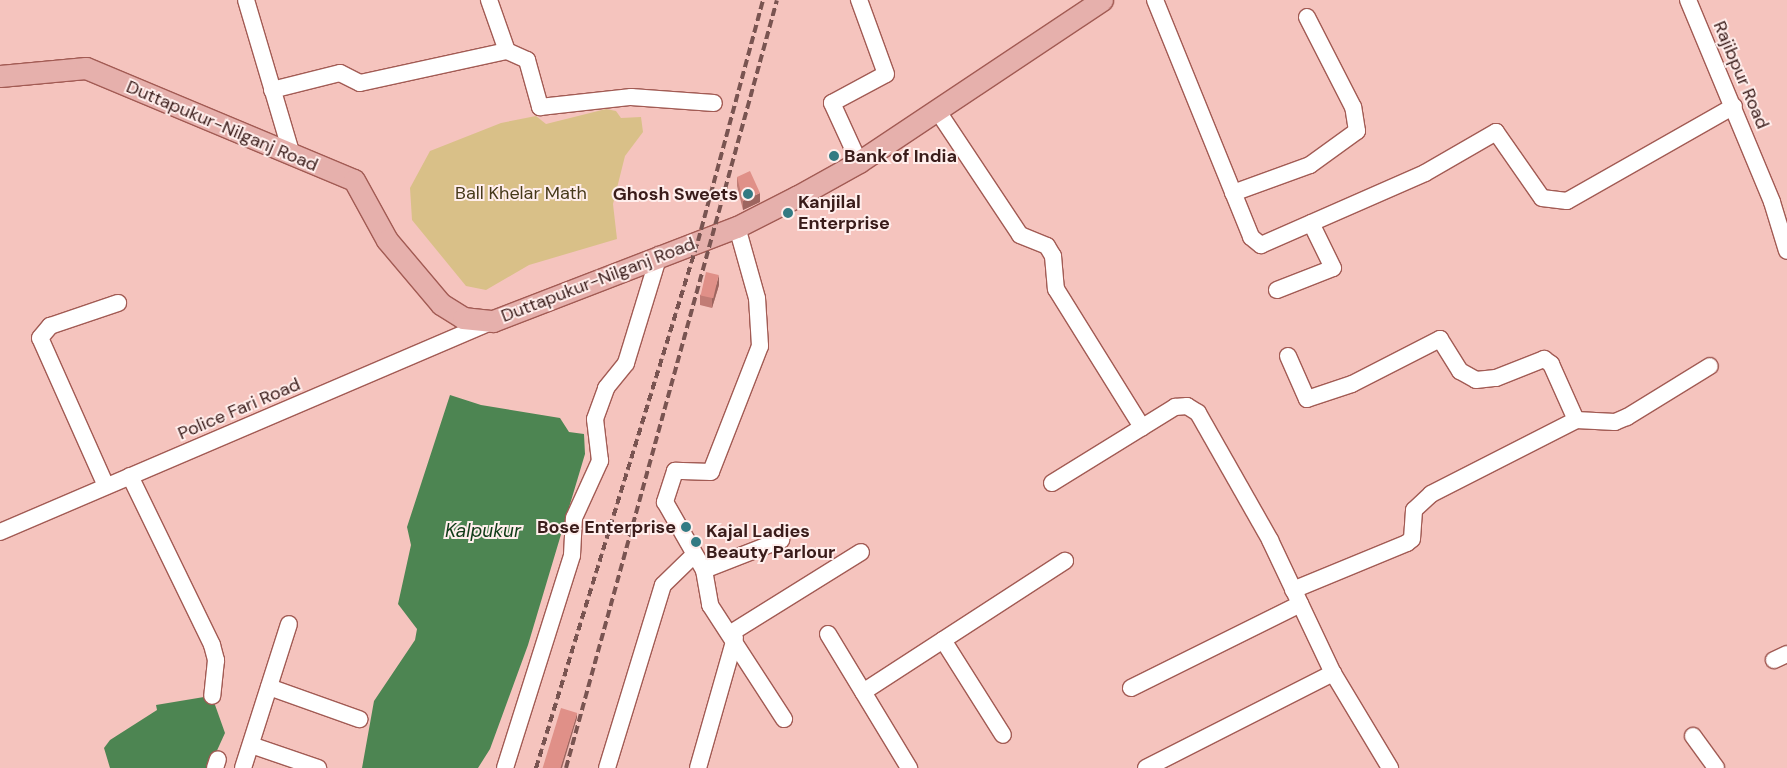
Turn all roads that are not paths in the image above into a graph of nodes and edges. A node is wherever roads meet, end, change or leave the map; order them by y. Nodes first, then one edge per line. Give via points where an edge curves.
1 (246, 0) edge
2 (489, 0) edge
3 (859, 0) edge
4 (1102, 0) edge
5 (1155, 0) edge
6 (1688, 0) edge
7 (1307, 17) dead end
8 (507, 51) junction
9 (0, 76) edge
10 (272, 90) junction
11 (714, 103) dead end
12 (1734, 106) junction
13 (938, 110) junction
14 (292, 155) junction
15 (858, 162) junction
16 (1233, 193) junction
17 (1311, 223) junction
18 (737, 227) junction
19 (1787, 251) edge
20 (659, 255) junction
21 (1277, 290) dead end
22 (118, 303) dead end
23 (493, 321) junction
24 (1288, 356) dead end
25 (1710, 366) dead end
26 (1576, 420) junction
27 (1142, 427) junction
28 (130, 476) junction
29 (1052, 484) dead end
30 (106, 486) junction
31 (0, 532) edge
32 (781, 540) dead end
33 (861, 552) dead end
34 (694, 555) junction
35 (1065, 561) dead end
36 (704, 570) junction
37 (1297, 597) junction
38 (289, 624) dead end
39 (828, 634) dead end
40 (733, 635) junction
41 (943, 640) junction
42 (1334, 673) junction
43 (269, 687) junction
44 (1131, 688) dead end
45 (863, 692) junction
46 (212, 696) dead end
47 (359, 719) dead end
48 (784, 719) dead end
49 (1003, 735) dead end
50 (1693, 736) dead end
51 (250, 745) junction
52 (243, 768) edge
53 (318, 768) edge
54 (505, 768) edge
55 (607, 768) edge
56 (698, 768) edge
57 (909, 768) edge
58 (1146, 768) edge
59 (1390, 768) edge
60 (1716, 768) edge

1 - 10 street
2 - 8 street
3 - 15 street via 886,74 832,103
4 - 13 main road, Duttapukur-Nilganj Road
5 - 16 street
6 - 12 street, Rajibpur Road
7 - 16 street via 1353,108 1357,131 1310,165
8 - 10 street via 360,83 340,73
8 - 11 street via 527,60 540,108 631,97
9 - 14 main road, Duttapukur-Nilganj Road via 86,68
10 - 14 street
12 - 17 street via 1567,201 1542,198 1496,132 1424,173
12 - 19 street, Rajibpur Road
13 - 15 main road, Duttapukur-Nilganj Road
13 - 27 street via 1020,234 1047,246 1053,256 1056,289
14 - 23 main road, Duttapukur-Nilganj Road via 354,180 387,240 441,304 463,318
15 - 18 main road, Duttapukur-Nilganj Road
16 - 17 street via 1255,243 1261,245
17 - 21 street via 1333,268
18 - 20 main road, Duttapukur-Nilganj Road
18 - 34 street via 757,298 760,346 711,472 676,471 665,502
20 - 23 main road, Duttapukur-Nilganj Road
20 - 54 street via 626,363 606,388 596,419 600,461 574,518 572,555
22 - 30 street via 50,326 40,338
23 - 28 street, Police Fari Road
24 - 26 street via 1307,399 1352,384 1436,340 1447,345 1460,371 1476,380 1496,378 1544,359 1551,364
25 - 26 street via 1615,422
26 - 37 street via 1418,504 1407,543
27 - 29 street
27 - 37 street via 1175,407 1187,406 1198,413
28 - 30 street, Police Fari Road
28 - 46 street via 212,646 216,660
30 - 31 street, Police Fari Road
32 - 36 street
33 - 40 street
34 - 36 street
34 - 55 street via 663,585
35 - 41 street
36 - 40 street via 710,605
37 - 42 street
37 - 44 street
38 - 43 street
39 - 45 street
40 - 48 street
40 - 56 street
41 - 45 street
41 - 49 street
42 - 58 street
42 - 59 street
43 - 47 street
43 - 51 street
45 - 57 street
50 - 60 street
51 - 52 street
51 - 53 street

